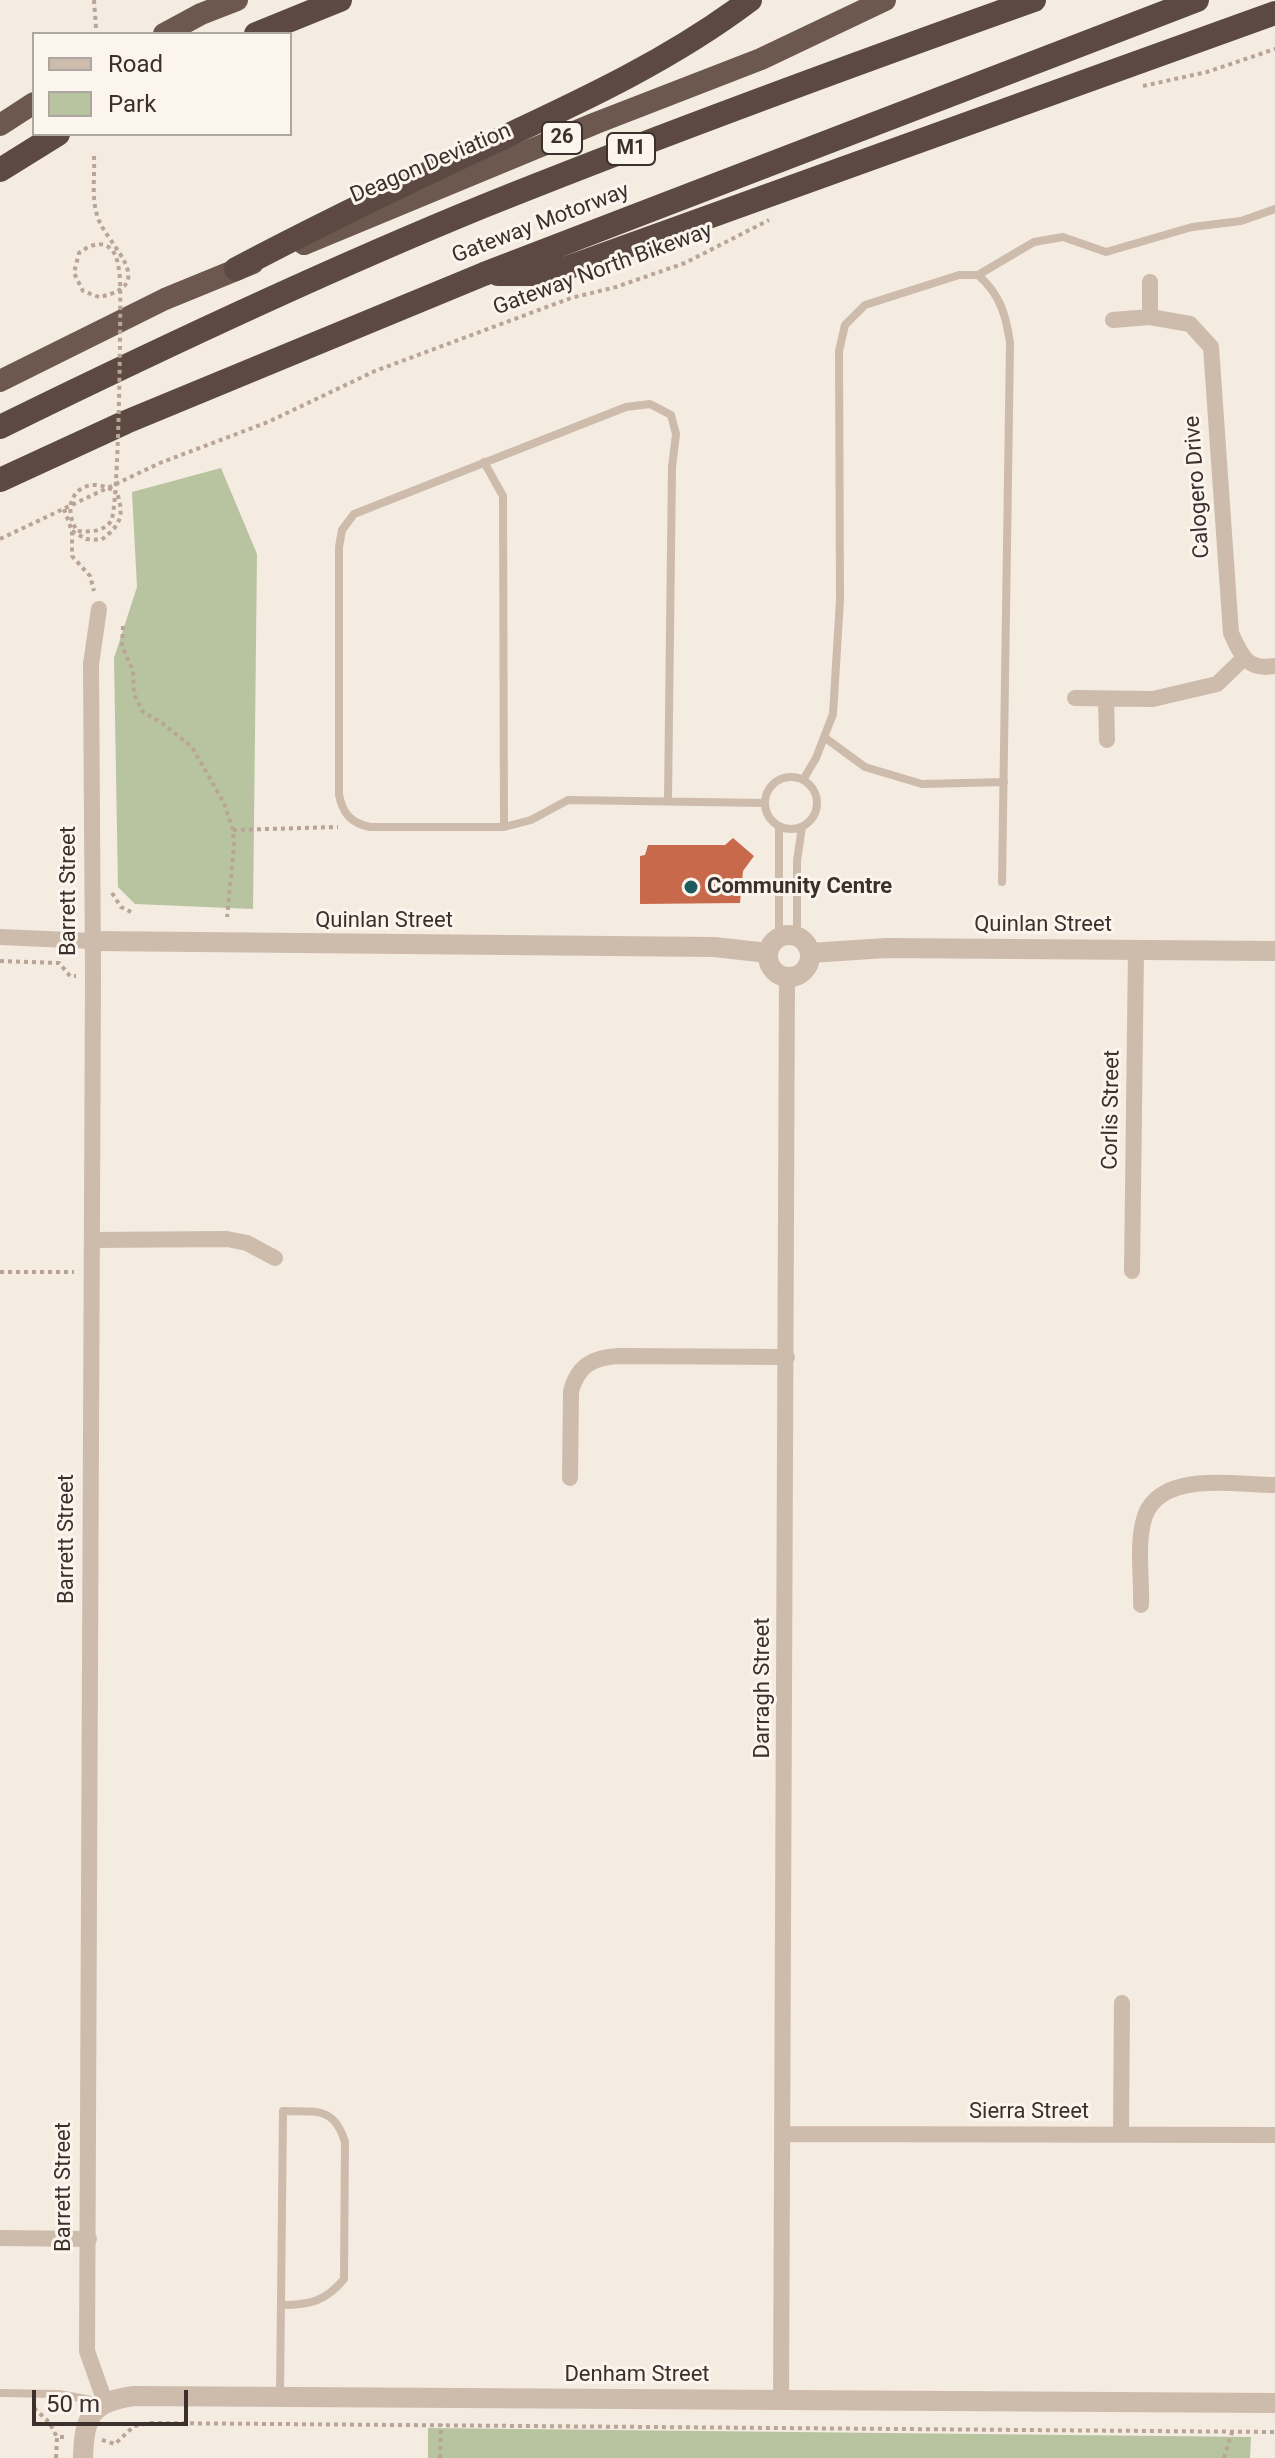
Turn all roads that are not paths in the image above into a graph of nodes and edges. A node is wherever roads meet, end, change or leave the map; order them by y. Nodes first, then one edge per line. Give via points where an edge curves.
1 (237, 0) edge
2 (340, 0) edge
3 (750, 0) edge
4 (885, 0) edge
5 (1034, 0) edge
6 (1197, 0) edge
7 (1275, 13) edge
8 (168, 32) edge
9 (261, 32) edge
10 (32, 104) edge
11 (0, 125) edge
12 (55, 136) edge
13 (0, 170) edge
14 (1275, 209) edge
15 (236, 269) junction
16 (484, 274) junction
17 (978, 275) junction
18 (1150, 282) dead end
19 (1150, 317) junction
20 (1113, 320) dead end
21 (0, 381) edge
22 (0, 427) edge
23 (484, 462) junction
24 (0, 480) edge
25 (99, 609) road end
26 (1243, 659) junction
27 (1275, 666) edge
28 (1075, 698) dead end
29 (1106, 699) junction
30 (824, 737) junction
31 (1107, 740) dead end
32 (803, 780) junction
33 (1004, 782) junction
34 (668, 800) junction
35 (765, 803) junction
36 (504, 827) junction
37 (779, 827) junction
38 (802, 827) junction
39 (1002, 882) dead end
40 (0, 937) edge
41 (93, 941) junction
42 (781, 942) junction
43 (1136, 949) junction
44 (1275, 951) edge
45 (810, 953) junction
46 (787, 977) junction
47 (92, 1240) junction
48 (275, 1258) dead end
49 (1132, 1271) dead end
50 (787, 1357) junction
51 (570, 1478) dead end
52 (1275, 1485) edge
53 (1141, 1605) dead end
54 (1122, 2003) dead end
55 (782, 2134) junction
56 (1121, 2134) junction
57 (1275, 2135) edge
58 (0, 2238) edge
59 (89, 2239) junction
60 (283, 2305) junction
61 (0, 2393) edge
62 (280, 2397) junction
63 (781, 2400) junction
64 (105, 2402) junction
65 (1275, 2403) edge
66 (83, 2458) edge

1 - 8 highway
2 - 9 highway
3 - 15 highway via 611,87
4 - 15 highway, Deagon Deviation / 26 via 761,59
5 - 22 highway, Gateway Motorway / M1 via 767,95 483,207 138,359
6 - 16 highway, Gateway Motorway
7 - 16 highway via 550,274
10 - 11 highway
12 - 13 highway
14 - 17 lane via 1106,252 1063,237 1034,242
15 - 21 highway, Deagon Deviation / 26
16 - 24 highway, Gateway Motorway via 126,422
17 - 30 lane via 959,275 865,305 845,325 839,351 840,600 833,714
17 - 33 lane via 991,286 1006,315 1010,343
18 - 19 street
19 - 20 street, Calogero Drive
19 - 26 street, Calogero Drive via 1190,324 1211,347 1231,633
23 - 34 lane via 626,407 650,404 671,415 676,434
23 - 36 lane via 503,496
23 - 36 lane via 354,514 342,530 339,795 342,809 358,825
25 - 41 street, Barrett Street via 91,664
26 - 27 street via 1263,668
26 - 29 street via 1217,684 1153,699
28 - 29 street
29 - 31 street
30 - 32 lane
30 - 33 lane via 865,767 922,784
32 - 35 lane via 778,781
32 - 38 lane via 814,792 817,808
33 - 39 lane
34 - 35 lane
34 - 36 lane via 568,800 531,820
35 - 37 lane
37 - 38 lane
37 - 42 lane
38 - 42 lane
40 - 41 street, Quinlan Street
41 - 42 street, Quinlan Street via 714,947
41 - 47 street, Barrett Street
42 - 45 street via 808,946
42 - 46 street via 768,960 775,972
43 - 44 street, Quinlan Street
43 - 45 street, Quinlan Street via 886,948
43 - 49 street, Corlis Street
45 - 46 street via 804,971
46 - 50 street, Darragh Street
47 - 48 street via 227,1239
47 - 59 street, Barrett Street
50 - 51 street via 619,1356 590,1361 571,1392
50 - 55 street, Darragh Street
52 - 53 street via 1192,1485 1173,1487 1157,1497 1146,1510 1142,1527
54 - 56 street
55 - 56 street, Sierra Street
55 - 63 street, Darragh Street
56 - 57 street, Sierra Street
58 - 59 street
59 - 64 street, Barrett Street via 87,2351
60 - 60 lane via 283,2111 329,2115 345,2142 344,2279 321,2300
60 - 62 lane
61 - 64 lane, Denham Street via 59,2394
62 - 63 street, Denham Street
62 - 64 street, Denham Street via 134,2396
63 - 65 street, Denham Street
64 - 66 street via 85,2424

